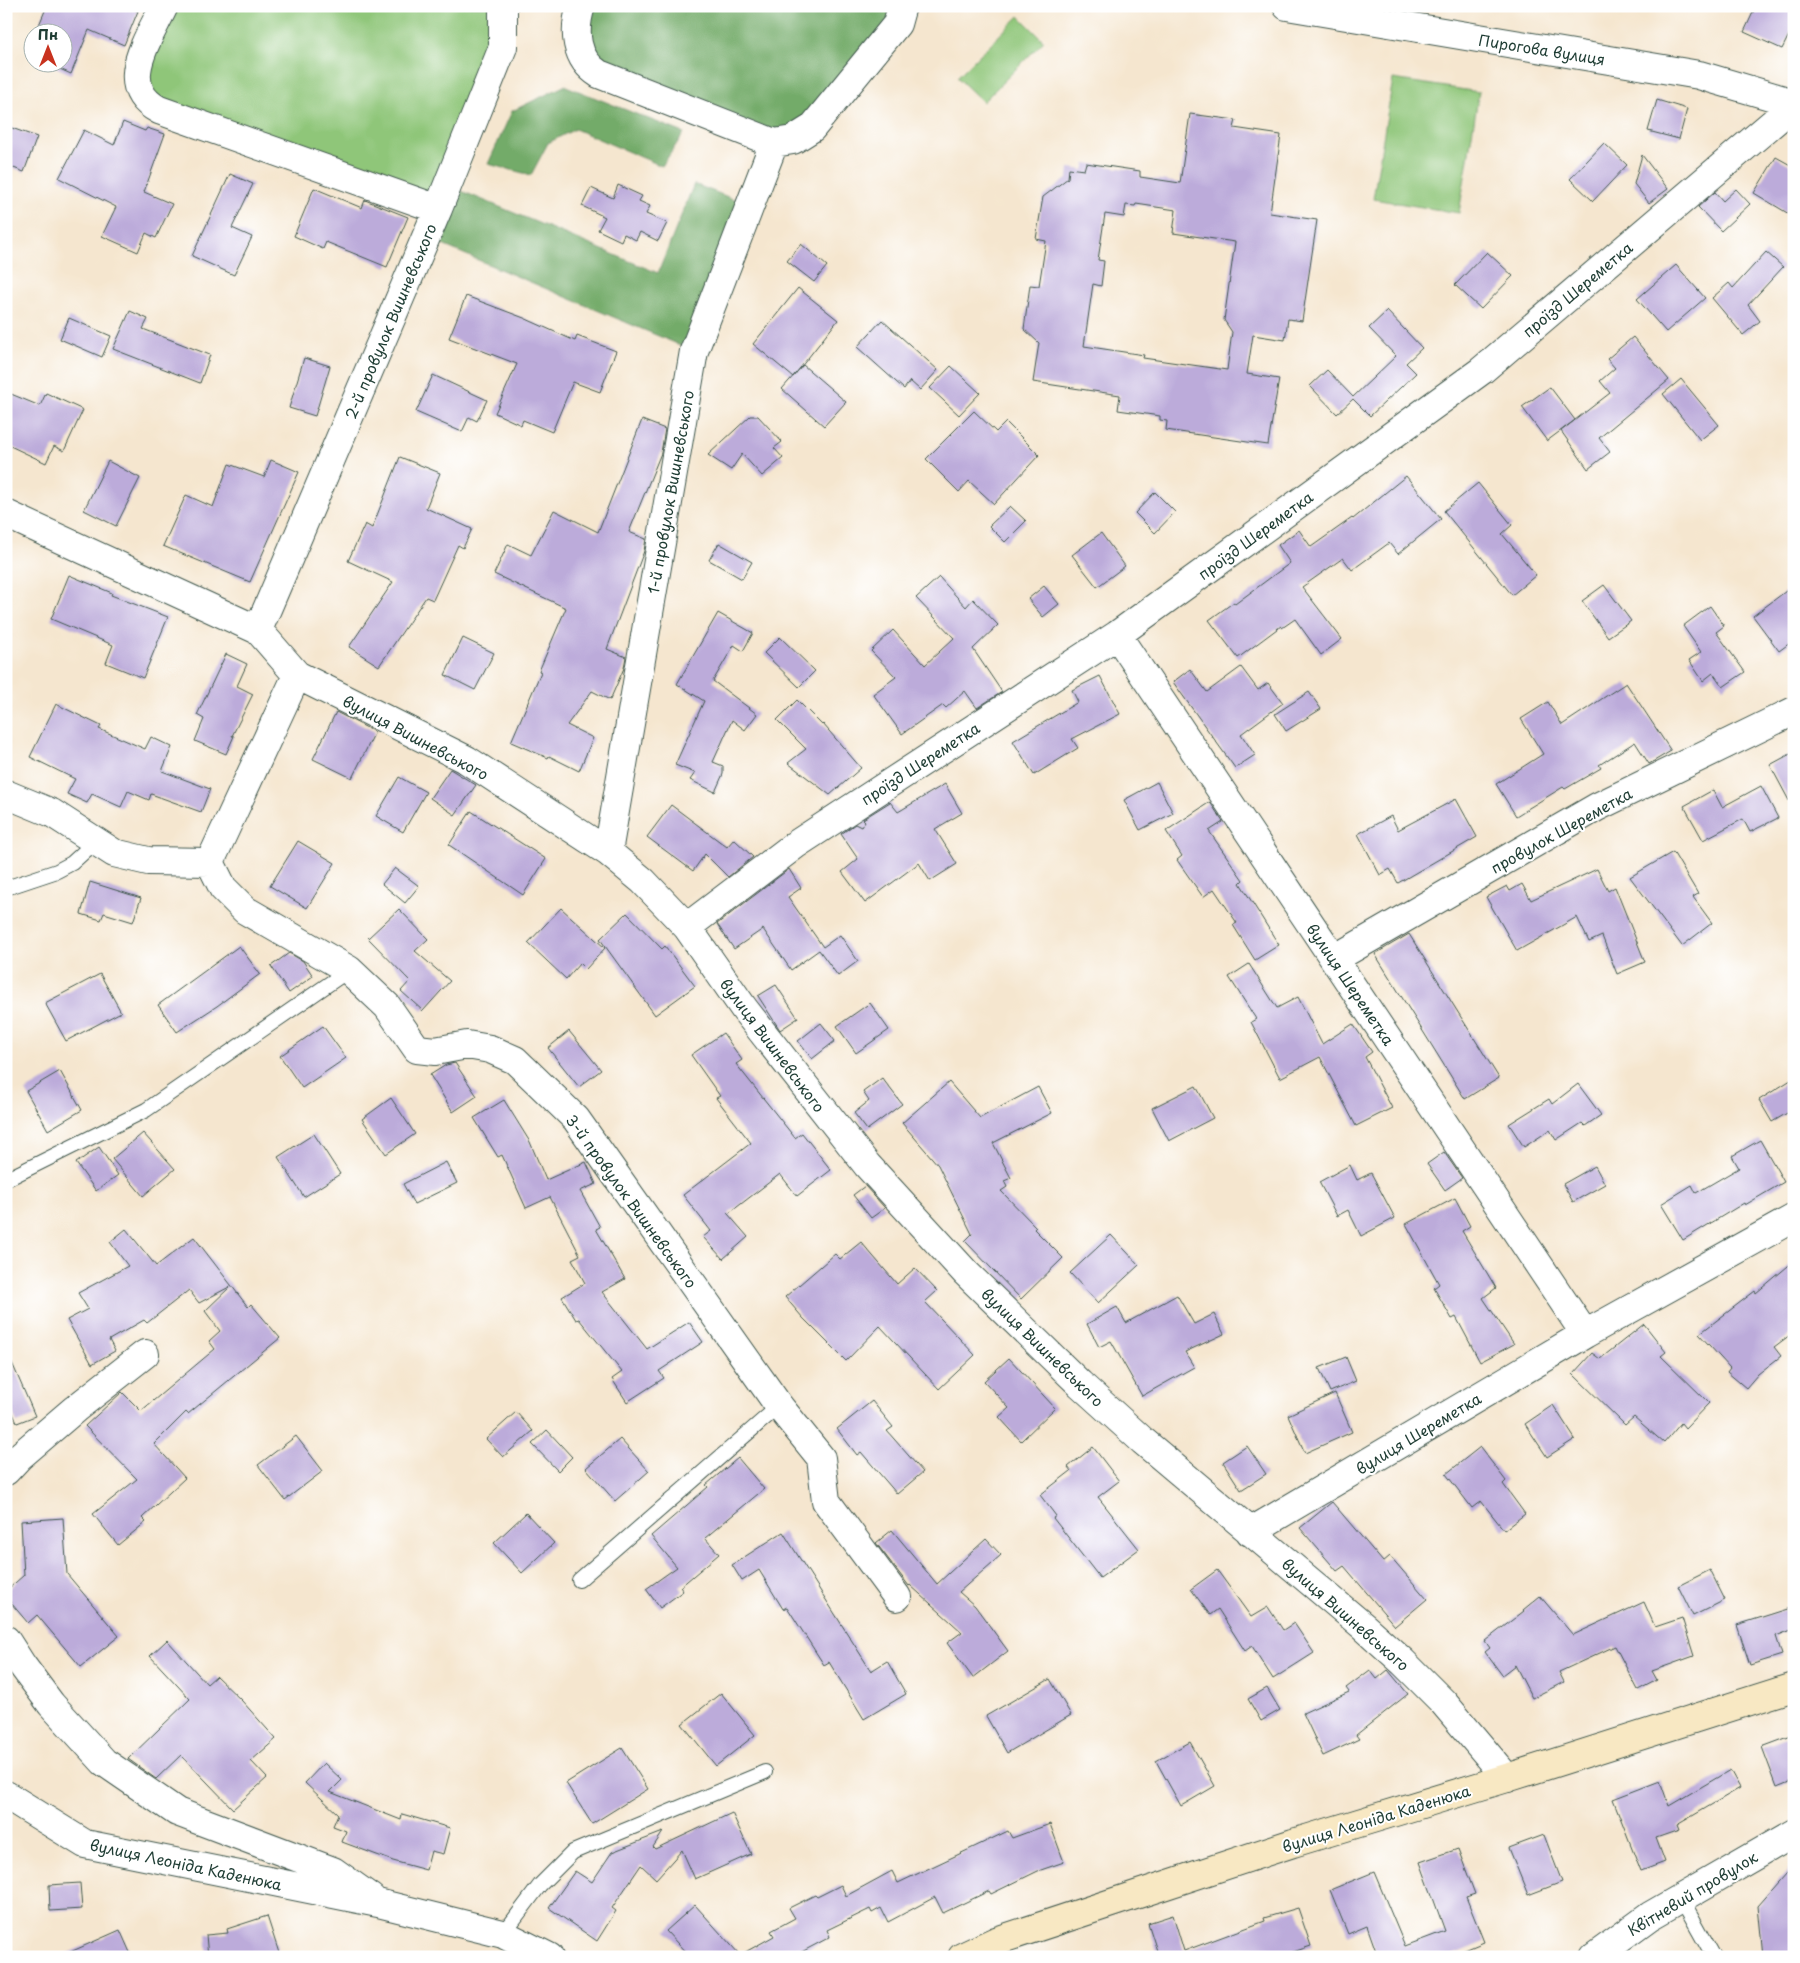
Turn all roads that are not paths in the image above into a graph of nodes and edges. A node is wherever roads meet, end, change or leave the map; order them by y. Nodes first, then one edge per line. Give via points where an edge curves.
1 (164, 6) edge
2 (503, 6) edge
3 (581, 6) edge
4 (902, 6) edge
5 (1287, 6) edge
6 (1794, 104) edge
7 (774, 143) junction
8 (438, 209) junction
9 (6, 514) edge
10 (258, 630) junction
11 (1117, 635) junction
12 (297, 675) junction
13 (1794, 711) edge
14 (6, 794) edge
15 (96, 841) junction
16 (608, 852) junction
17 (210, 862) junction
18 (6, 888) edge
19 (687, 927) junction
20 (1334, 959) junction
21 (349, 970) junction
22 (7, 1179) edge
23 (1794, 1218) edge
24 (1585, 1334) junction
25 (145, 1354) dead end
26 (779, 1406) junction
27 (6, 1471) edge
28 (1250, 1532) junction
29 (579, 1580) dead end
30 (897, 1597) dead end
31 (6, 1640) edge
32 (1794, 1687) edge
33 (765, 1772) dead end
34 (1508, 1778) junction
35 (6, 1795) edge
36 (1794, 1833) edge
37 (1681, 1898) junction
38 (378, 1903) junction
39 (504, 1934) junction
40 (549, 1957) edge
41 (962, 1957) edge
42 (1594, 1957) edge
43 (1714, 1957) edge

1 - 8 street via 137,68 138,90 150,105
2 - 8 street, 2-й провулок Вишневського via 503,47
3 - 7 street via 576,25 577,41 582,57 591,69
4 - 7 street via 897,24 812,128 792,140
5 - 6 street, Пирогова вулиця via 1699,75
6 - 11 street, проїзд Шереметка via 1481,371
7 - 16 street, 1-й провулок Вишневського via 694,352
8 - 10 street, 2-й провулок Вишневського
9 - 10 street
10 - 12 street
11 - 19 street, проїзд Шереметка via 795,846
11 - 20 street, вулиця Шереметка
12 - 16 street, вулиця Вишневського via 467,760
12 - 17 street
13 - 20 street, провулок Шереметка via 1597,807
14 - 15 street via 52,813
15 - 17 street via 114,853 148,861
15 - 18 lane via 72,863 57,871
16 - 19 street, вулиця Вишневського via 643,881
17 - 21 street, 3-й провулок Вишневського via 223,888 240,906
19 - 28 street, вулиця Вишневського via 744,1010 866,1165 919,1224 1080,1384
20 - 24 street, вулиця Шереметка
21 - 22 lane via 146,1110
21 - 26 street, 3-й провулок Вишневського via 387,1006 417,1050 435,1051 467,1045 490,1049 515,1060 576,1120
23 - 24 street, вулиця Шереметка
24 - 28 street, вулиця Шереметка
25 - 27 street via 75,1409
26 - 29 lane
26 - 30 street, 3-й провулок Вишневського via 821,1458 826,1501
28 - 34 street, вулиця Вишневського via 1402,1662 1443,1702
31 - 38 street, вулиця Леоніда Каденюка via 51,1704 104,1762 177,1812 333,1870
32 - 34 street, вулиця Леоніда Каденюка
33 - 39 lane via 573,1852 540,1885
34 - 41 street, вулиця Леоніда Каденюка via 1293,1843 996,1940
35 - 38 street, вулиця Леоніда Каденюка via 84,1844
36 - 37 street, Квітневий провулок
37 - 42 street, Квітневий провулок via 1650,1916
37 - 43 lane
38 - 39 street, вулиця Леоніда Каденюка
39 - 40 street, вулиця Леоніда Каденюка

